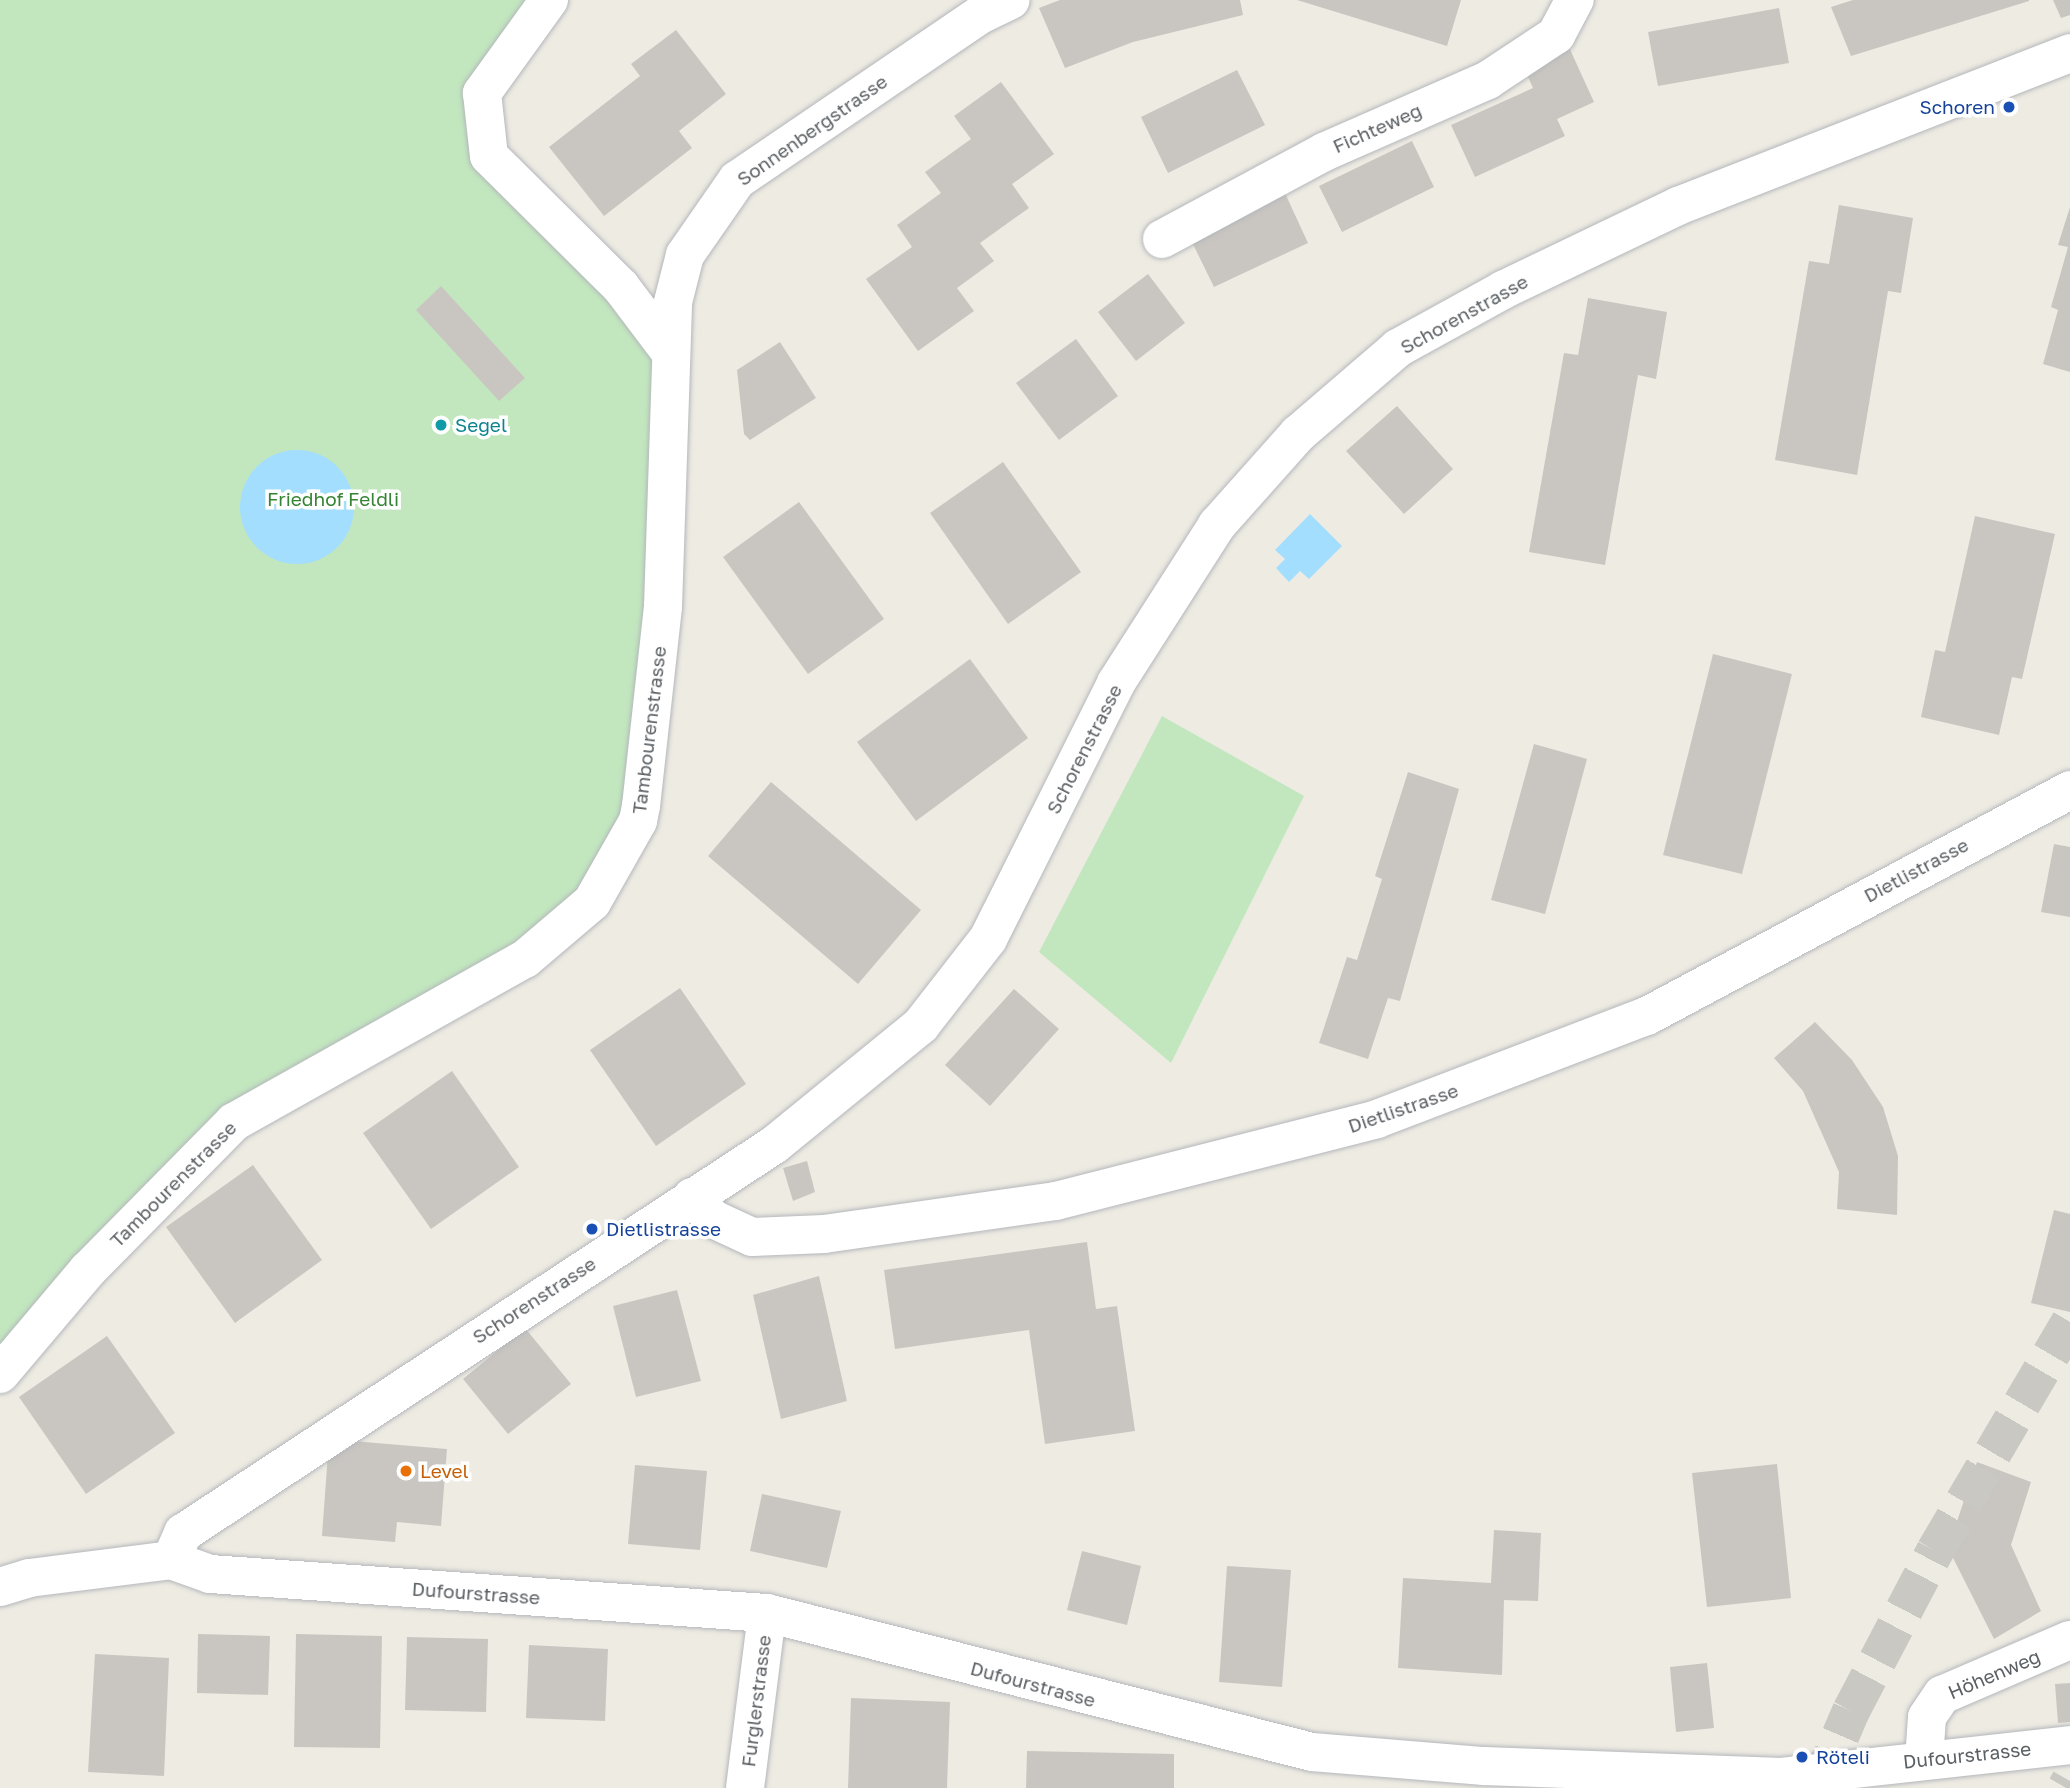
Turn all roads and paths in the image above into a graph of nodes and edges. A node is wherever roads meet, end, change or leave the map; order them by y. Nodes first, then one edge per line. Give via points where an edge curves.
1 (548, 0) edge
2 (1011, 0) edge
3 (1575, 0) edge
4 (2070, 53) edge
5 (1162, 239) dead end
6 (670, 352) junction
7 (2070, 790) edge
8 (692, 1197) junction
9 (0, 1374) edge
10 (172, 1560) junction
11 (0, 1587) edge
12 (767, 1614) junction
13 (2070, 1640) edge
14 (2070, 1745) edge
15 (1924, 1760) junction
16 (1485, 1777) edge
17 (745, 1788) edge

1 - 6 street via 482,93 489,156 621,287
2 - 6 street, Sonnenbergstrasse via 968,23 737,180 685,255 673,302
3 - 5 street, Fichteweg via 1556,35 1488,80 1324,152
4 - 8 street, Schorenstrasse via 1678,206 1503,290 1398,348 1298,434 1217,525 1116,683 988,939 921,1025 774,1145
6 - 9 street, Tambourenstrasse via 656,700 638,821 592,902 525,959 233,1122 88,1270
7 - 8 street, Dietlistrasse via 1647,1016 1377,1119 1056,1201 824,1234 752,1237 713,1219
8 - 10 street, Schorenstrasse via 183,1533
10 - 11 street, Dufourstrasse via 29,1578
10 - 12 street, Dufourstrasse via 210,1574
12 - 16 street, Dufourstrasse via 1312,1752
12 - 17 street, Furglerstrasse
13 - 15 street, Höhenweg via 1941,1695 1927,1717
14 - 15 street, Dufourstrasse
15 - 16 street, Dufourstrasse via 1781,1777

